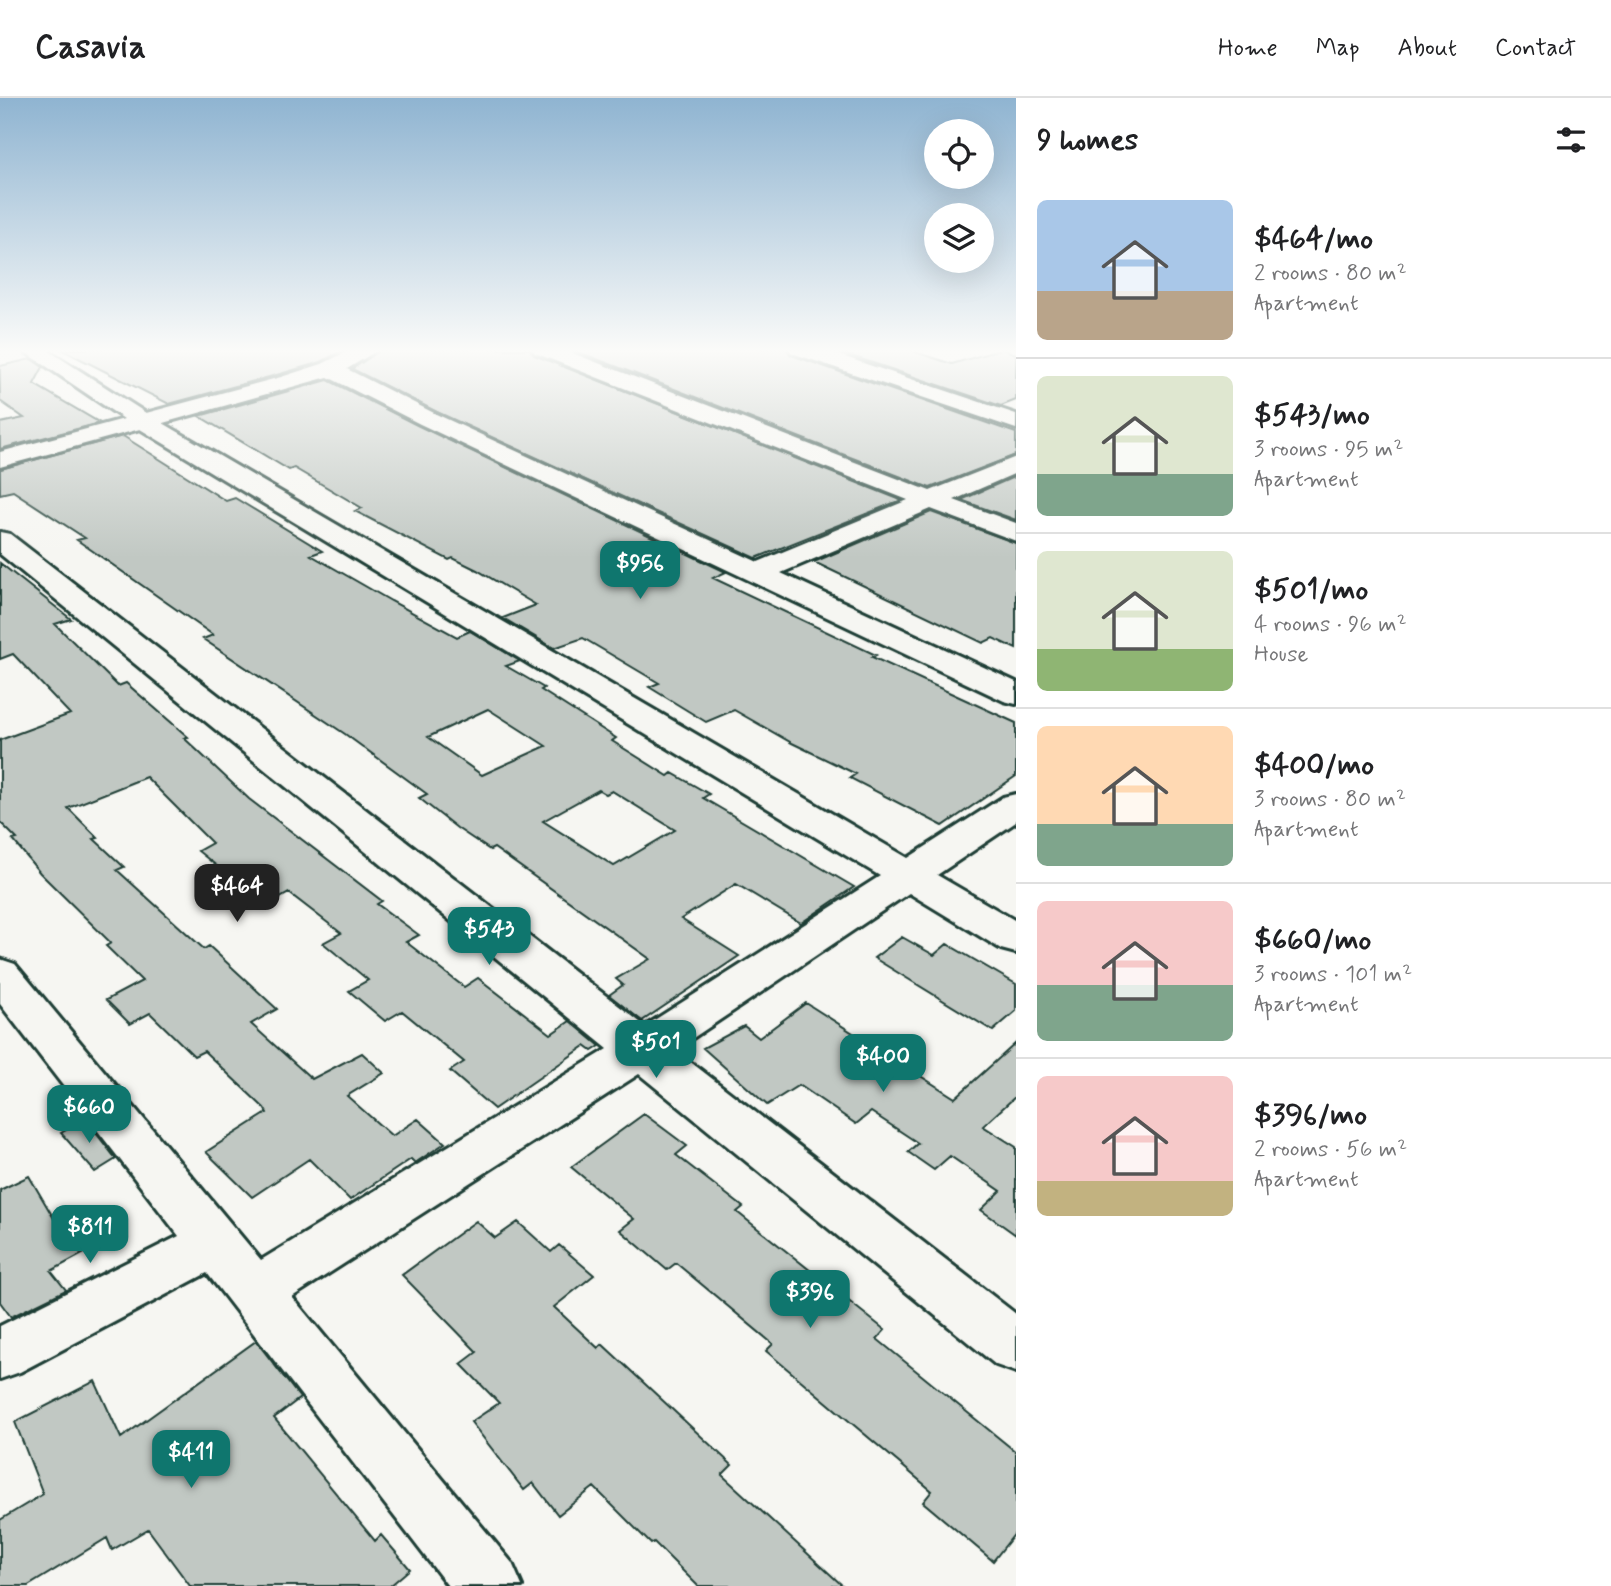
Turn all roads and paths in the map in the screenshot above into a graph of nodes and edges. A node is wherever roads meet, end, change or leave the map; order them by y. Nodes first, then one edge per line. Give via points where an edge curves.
1 (138, 418) edge
2 (156, 418) edge
3 (427, 418) edge
4 (721, 418) edge
5 (144, 422) junction
6 (0, 460) edge
7 (1016, 464) edge
8 (929, 499) junction
9 (1016, 533) edge
10 (0, 540) edge
11 (757, 573) junction
12 (1016, 694) edge
13 (1016, 805) edge
14 (906, 874) junction
15 (1016, 939) edge
16 (0, 974) edge
17 (643, 1049) junction
18 (215, 1243) junction
19 (256, 1291) junction
20 (1016, 1347) edge
21 (0, 1354) edge
22 (489, 1586) edge

1 - 5 street
2 - 5 street
3 - 11 street
4 - 8 street
5 - 6 street
5 - 14 street
7 - 8 street
8 - 9 street
8 - 11 street
10 - 17 street
11 - 12 street
13 - 14 street
14 - 15 street
14 - 17 street
16 - 18 street
17 - 19 street
17 - 20 street
18 - 19 street
18 - 21 street
19 - 22 street

